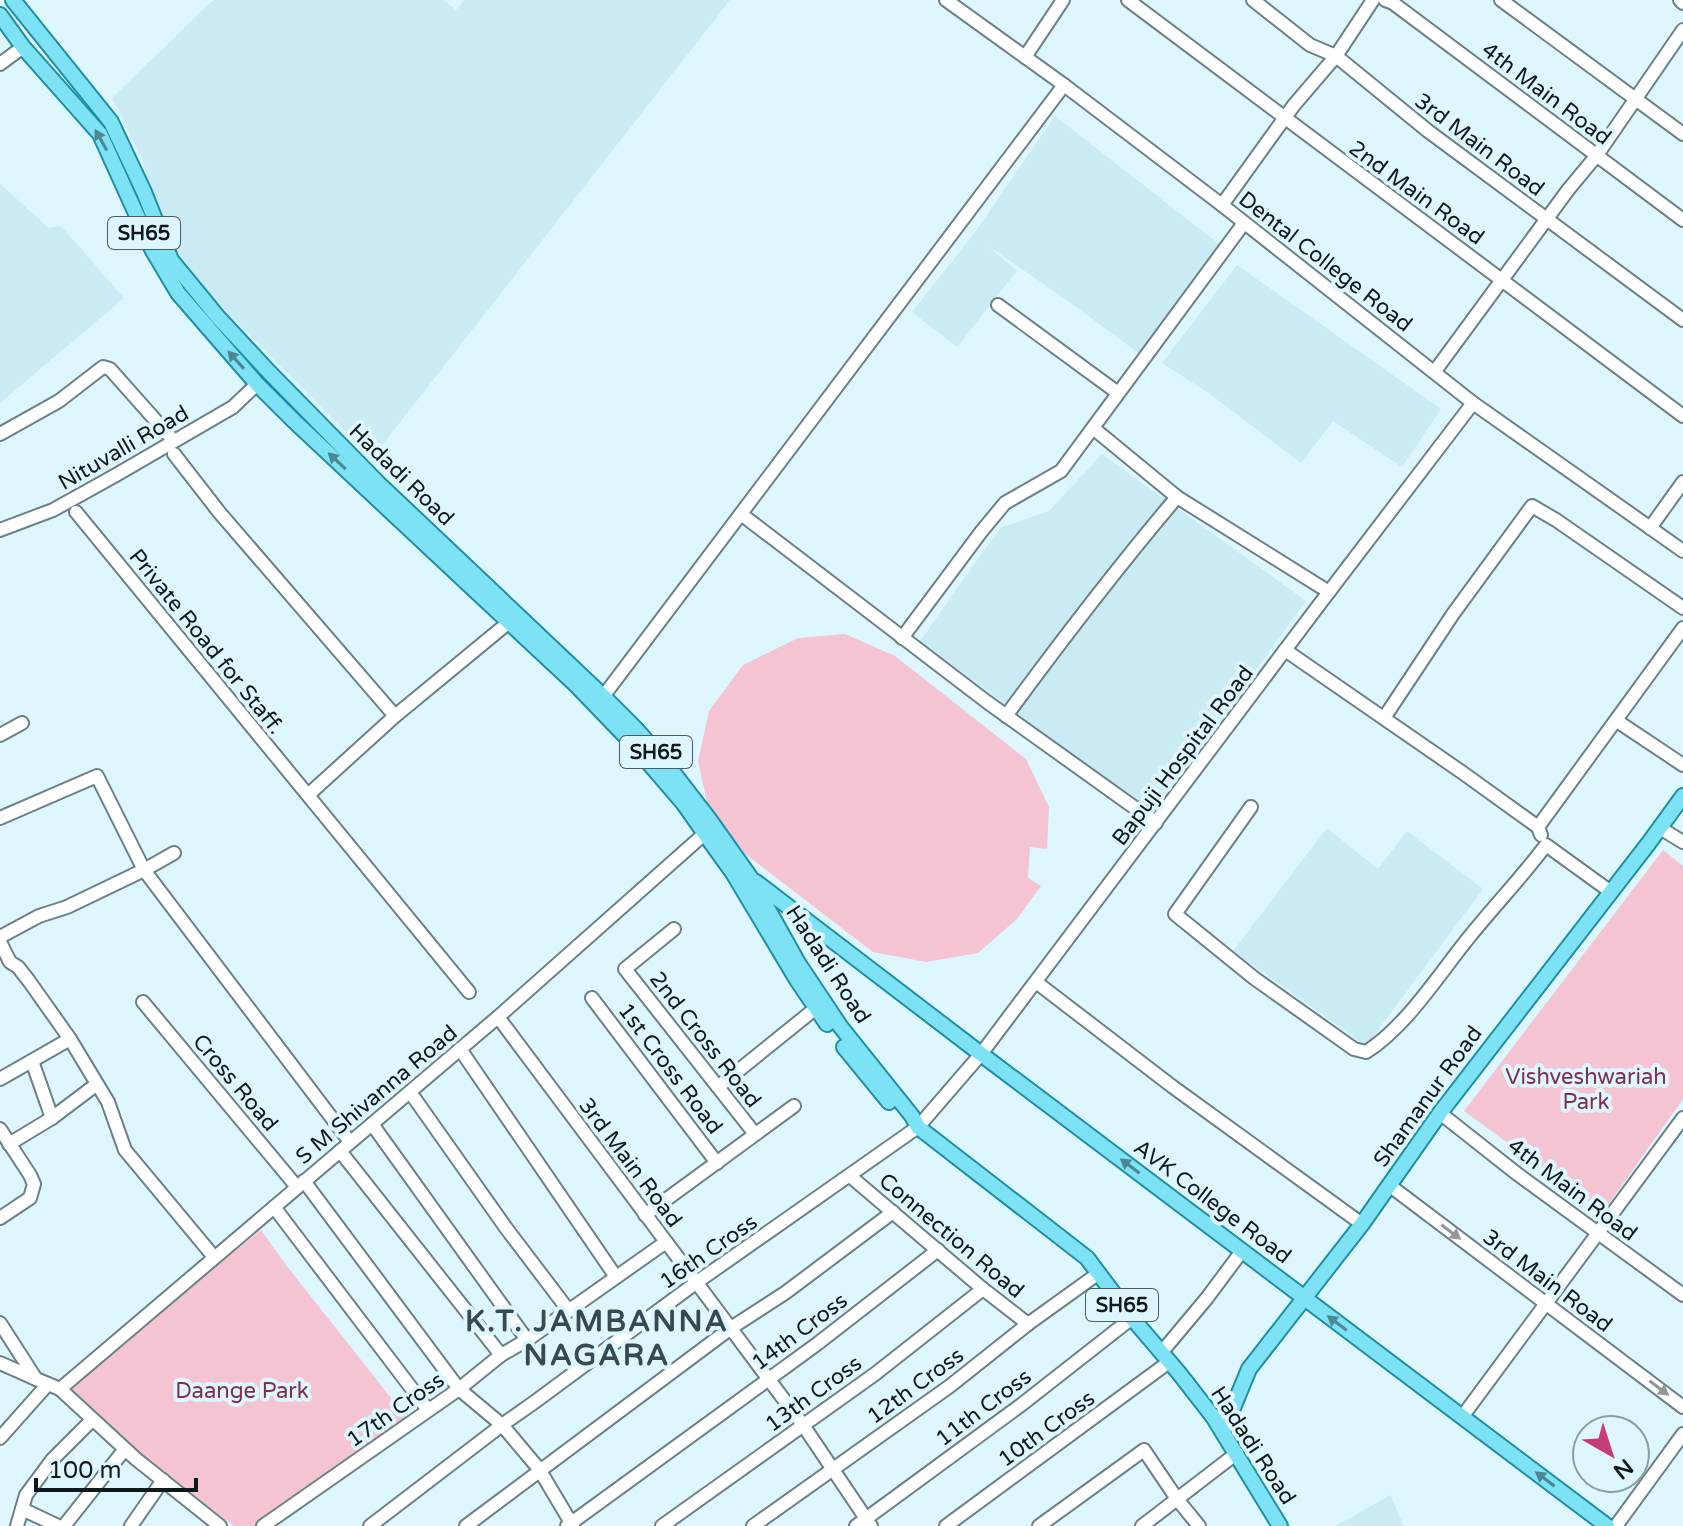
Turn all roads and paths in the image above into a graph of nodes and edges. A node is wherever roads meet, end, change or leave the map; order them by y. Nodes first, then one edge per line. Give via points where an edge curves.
1 (13, 0) edge
2 (947, 0) edge
3 (1063, 0) edge
4 (1128, 0) edge
5 (1253, 0) edge
6 (1373, 0) edge
7 (1385, 0) edge
8 (1501, 0) edge
9 (0, 15) edge
10 (1683, 30) edge
11 (23, 47) junction
12 (1336, 56) junction
13 (1025, 57) junction
14 (0, 64) edge
15 (1064, 85) junction
16 (1635, 99) junction
17 (1285, 118) junction
18 (1683, 134) edge
19 (1597, 155) junction
20 (1222, 205) junction
21 (1547, 219) junction
22 (1683, 220) edge
23 (1244, 223) junction
24 (1503, 280) junction
25 (998, 305) dead end
26 (1683, 320) edge
27 (1435, 371) junction
28 (257, 384) junction
29 (1118, 393) junction
30 (1473, 403) junction
31 (1683, 416) edge
32 (1093, 428) junction
33 (0, 434) edge
34 (173, 440) junction
35 (174, 454) dead end
36 (1683, 482) edge
37 (1177, 497) junction
38 (76, 512) dead end
39 (741, 514) junction
40 (1650, 528) junction
41 (0, 530) edge
42 (1683, 551) edge
43 (1329, 592) junction
44 (1683, 608) edge
45 (513, 619) junction
46 (1683, 628) edge
47 (902, 638) junction
48 (1285, 650) junction
49 (600, 701) junction
50 (395, 716) junction
51 (1006, 716) junction
52 (1384, 718) junction
53 (1617, 721) junction
54 (22, 723) dead end
55 (0, 735) edge
56 (1683, 765) edge
57 (308, 795) junction
58 (1683, 796) edge
59 (1251, 807) dead end
60 (0, 818) edge
61 (1156, 823) junction
62 (1538, 827) junction
63 (1660, 828) junction
64 (709, 829) junction
65 (1683, 842) edge
66 (1546, 845) junction
67 (174, 853) dead end
68 (144, 870) junction
69 (750, 877) junction
70 (1611, 892) junction
71 (792, 910) junction
72 (766, 918) junction
73 (674, 929) dead end
74 (0, 940) edge
75 (1036, 982) junction
76 (469, 992) dead end
77 (592, 998) dead end
78 (143, 1002) dead end
79 (820, 1005) junction
80 (498, 1017) junction
81 (70, 1039) junction
82 (460, 1049) junction
83 (981, 1054) junction
84 (32, 1061) junction
85 (0, 1079) edge
86 (97, 1084) junction
87 (718, 1087) junction
88 (410, 1092) junction
89 (794, 1106) dead end
90 (1440, 1113) junction
91 (52, 1118) junction
92 (1683, 1118) edge
93 (372, 1124) junction
94 (918, 1127) junction
95 (0, 1129) edge
96 (755, 1134) junction
97 (9, 1144) junction
98 (345, 1146) junction
99 (717, 1163) junction
100 (850, 1176) junction
101 (300, 1184) junction
102 (1389, 1185) junction
103 (274, 1207) junction
104 (2, 1212) edge
105 (893, 1212) junction
106 (645, 1215) junction
107 (1362, 1224) junction
108 (1597, 1233) junction
109 (666, 1242) junction
110 (938, 1250) junction
111 (1242, 1251) junction
112 (214, 1257) junction
113 (1099, 1273) junction
114 (616, 1277) junction
115 (697, 1282) junction
116 (983, 1289) junction
117 (1683, 1295) edge
118 (1305, 1298) junction
119 (1545, 1303) junction
120 (569, 1311) junction
121 (1132, 1318) junction
122 (0, 1323) edge
123 (1028, 1324) junction
124 (731, 1328) junction
125 (527, 1340) junction
126 (501, 1355) junction
127 (1165, 1357) junction
128 (0, 1363) edge
129 (767, 1380) junction
130 (48, 1384) junction
131 (459, 1389) junction
132 (1683, 1407) edge
133 (428, 1410) junction
134 (1462, 1417) junction
135 (92, 1420) junction
136 (502, 1425) junction
137 (803, 1425) junction
138 (1223, 1432) junction
139 (1683, 1434) edge
140 (0, 1438) edge
141 (125, 1449) junction
142 (1237, 1453) junction
143 (833, 1468) junction
144 (539, 1469) junction
145 (163, 1480) junction
146 (1177, 1499) junction
147 (22, 1509) junction
148 (864, 1523) edge
149 (570, 1525) edge
150 (17, 1526) edge
151 (61, 1526) edge
152 (131, 1526) edge
153 (220, 1526) edge
154 (263, 1526) edge
155 (370, 1526) edge
156 (466, 1526) edge
157 (662, 1526) edge
158 (753, 1526) edge
159 (946, 1526) edge
160 (1039, 1526) edge
161 (1142, 1526) edge
162 (1199, 1526) edge
163 (1280, 1526) edge
164 (1607, 1526) edge
165 (1616, 1526) edge

1 - 45 main road, Hadadi Road / SH65 via 111,122 171,260 217,316
2 - 13 street, Dental College Road
3 - 13 street
4 - 17 street, 2nd Main Road
5 - 12 street, 3rd Main Road via 1310,45
6 - 12 street
7 - 19 street, 4th Main Road
8 - 16 street
9 - 11 main road, SH65
10 - 16 street
11 - 14 street
28 -> 11 main road, SH65 via 178,293 100,134
12 - 17 street
12 - 21 street, 3rd Main Road
13 - 15 street, Dental College Road
15 - 20 street, Dental College Road
15 - 39 street
16 - 18 street
16 - 19 street
17 - 20 street
17 - 24 street, 2nd Main Road
19 - 21 street
19 - 22 street, 4th Main Road
20 - 23 street, Dental College Road
21 - 24 street
21 - 26 street, 3rd Main Road
23 - 27 street, Dental College Road
23 - 29 street
24 - 27 street
24 - 31 street, 2nd Main Road
25 - 29 street
27 - 30 street, Dental College Road
28 - 34 street, Nituvalli Road via 233,407
45 -> 28 main road, SH65
29 - 32 street
30 - 40 street, Dental College Road
30 - 43 street, Bapuji Hospital Road
32 - 37 street
32 - 47 street via 1061,471 1005,503
33 - 34 street via 59,401 103,367
34 - 41 street, Nituvalli Road via 53,510
35 - 50 street
36 - 40 street
37 - 43 street
37 - 51 street
38 - 57 street, Private Road for Staff.
39 - 47 street
39 - 49 street
40 - 42 street, Dental College Road
43 - 48 street, Bapuji Hospital Road
44 - 52 street via 1532,506
45 - 49 main road, Hadadi Road / SH65
45 - 50 street
46 - 53 street
47 - 51 street
48 - 52 street
48 - 61 street, Bapuji Hospital Road
49 - 64 main road, Hadadi Road / SH65 via 635,728 665,762
50 - 57 street
51 - 61 street
52 - 62 street
53 - 56 street
53 - 62 street
54 - 55 street
57 - 76 street, Private Road for Staff.
58 - 63 main road, Shamanur Road
59 - 66 street via 1175,914 1309,1018 1366,1052 1406,1016
60 - 68 street via 97,776
61 - 75 street, Bapuji Hospital Road
62 - 66 street
63 - 65 street
63 - 70 main road, Shamanur Road
64 - 69 main road, Hadadi Road / SH65
64 - 72 main road
64 - 80 street, S M Shivanna Road
66 - 70 street
67 - 68 street
68 - 74 street via 39,916
68 - 98 street
69 - 71 main road, AVK College Road
69 - 72 main road, Hadadi Road / SH65
70 - 90 main road, Shamanur Road
71 - 72 main road
71 - 83 main road, AVK College Road
72 - 79 main road, Hadadi Road / SH65
73 - 87 street, 2nd Cross Road via 625,969
74 - 81 street via 10,962
75 - 83 street, Bapuji Hospital Road
75 - 107 street
77 - 99 street, 1st Cross Road
78 - 101 street, Cross Road
79 - 87 street
79 - 94 main road, Hadadi Road / SH65
80 - 82 street, S M Shivanna Road
80 - 106 street, 3rd Main Road
81 - 84 street
81 - 86 street
82 - 88 street, S M Shivanna Road
82 - 114 street
83 - 94 street, Bapuji Hospital Road
111 -> 83 main road, AVK College Road
84 - 85 street
84 - 91 street
86 - 91 street
86 - 112 street via 125,1150
87 - 96 street, 2nd Cross Road
88 - 93 street, S M Shivanna Road
88 - 120 street
89 - 96 street
90 - 102 main road, Shamanur Road
90 - 108 street, 4th Main Road
91 - 97 street
92 - 108 street
93 - 98 street, S M Shivanna Road
93 - 125 street
94 - 100 street, 16th Cross
94 - 113 main road, Hadadi Road / SH65 via 1087,1258
95 - 97 street
96 - 99 street
97 - 104 street via 34,1184 30,1198
98 - 101 street, S M Shivanna Road
98 - 126 street
99 - 106 street
100 - 105 street, Connection Road
100 - 115 street, 16th Cross
101 - 103 street, S M Shivanna Road
101 - 131 street, Cross Road
102 - 107 main road, Shamanur Road
102 -> 119 street, 3rd Main Road
103 - 112 street, S M Shivanna Road
103 - 133 street
105 - 110 street, Connection Road
105 - 124 street
106 - 109 street, 3rd Main Road
107 - 118 main road, Shamanur Road
108 - 117 street, 4th Main Road
108 - 119 street
109 - 114 street, 17th Cross
109 - 115 street, 3rd Main Road
110 - 116 street, Connection Road
110 - 129 street, 14th Cross
111 - 118 main road, AVK College Road
111 - 127 street, 10th Cross
112 - 130 street, S M Shivanna Road
113 - 121 main road, Hadadi Road / SH65
113 - 123 street, 12th Cross
114 - 120 street, 17th Cross
115 - 124 street, 3rd Main Road
115 - 136 street, 16th Cross
116 - 123 street, Connection Road
116 - 137 street, 13th Cross
134 -> 118 main road, AVK College Road
118 - 138 main road, Shamanur Road via 1249,1369
119 -> 132 street, 3rd Main Road
119 - 134 street
120 - 125 street, 17th Cross
121 - 127 main road, Hadadi Road / SH65
121 - 148 street, 11th Cross
122 - 130 street
123 - 143 street, 12th Cross
124 - 129 street, 3rd Main Road
124 - 144 street
125 - 126 street, 17th Cross
126 - 131 street, 17th Cross
127 - 138 main road, Hadadi Road / SH65
127 - 159 street, 10th Cross
128 - 130 street
129 - 137 street, 3rd Main Road
129 - 149 street, 14th Cross
130 - 135 street
130 - 140 street, S M Shivanna Road
131 - 133 street, 17th Cross
131 - 136 street, Cross Road
133 - 154 street, 17th Cross
164 -> 134 main road, AVK College Road
135 - 141 street
135 - 147 street via 52,1460
136 - 144 street, Cross Road
136 - 155 street, 16th Cross
137 - 143 street, 3rd Main Road
137 - 157 street, 13th Cross
138 - 142 main road, Hadadi Road / SH65
139 - 165 street
141 - 145 street
141 - 151 street
142 - 146 street
142 - 163 main road, Hadadi Road / SH65
143 - 148 street, 3rd Main Road
143 - 158 street, 12th Cross
144 - 149 street, Cross Road
144 - 156 street
145 - 152 street
145 - 153 street
146 - 160 street via 1144,1450
146 - 161 street
146 - 162 street
147 - 150 street
147 - 151 street

